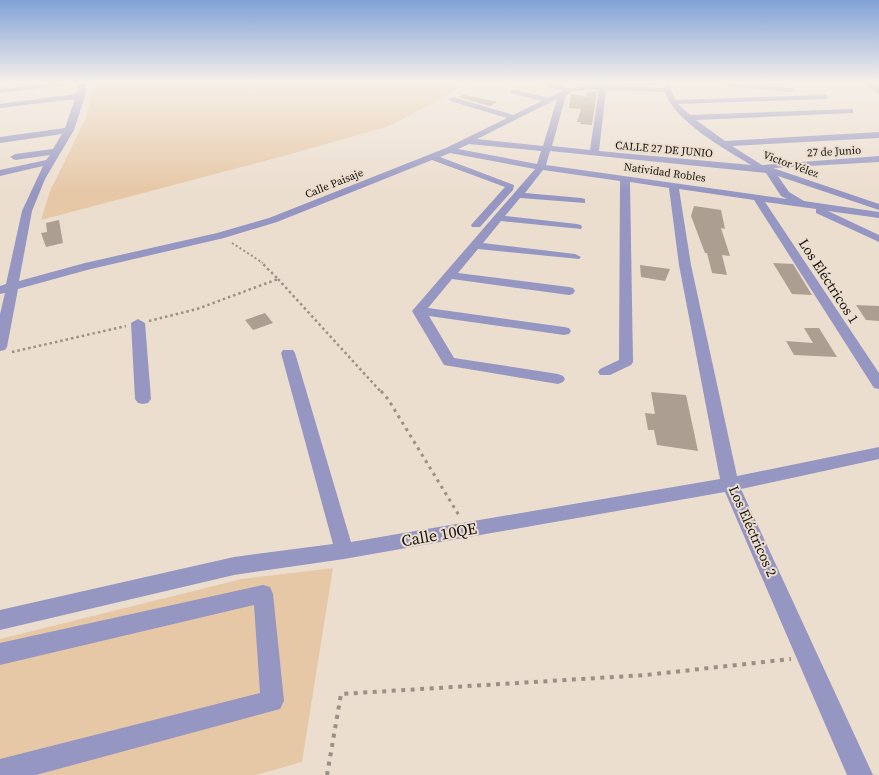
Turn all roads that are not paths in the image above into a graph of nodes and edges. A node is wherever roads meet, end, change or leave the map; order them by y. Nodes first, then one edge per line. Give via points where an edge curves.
1 (74, 119) edge
2 (512, 119) edge
3 (557, 119) edge
4 (597, 119) edge
5 (689, 119) edge
6 (70, 130) junction
7 (879, 135) edge
8 (0, 140) edge
9 (469, 141) junction
10 (723, 144) junction
11 (449, 150) junction
12 (546, 150) junction
13 (57, 152) junction
14 (594, 154) junction
15 (15, 157) dead end
16 (433, 157) junction
17 (879, 159) edge
18 (50, 162) junction
19 (764, 168) junction
20 (538, 170) junction
21 (635, 171) junction
22 (0, 173) edge
23 (583, 178) dead end
24 (712, 178) junction
25 (673, 185) junction
26 (518, 195) junction
27 (756, 197) junction
28 (581, 201) dead end
29 (807, 204) junction
30 (879, 207) edge
31 (879, 215) edge
32 (498, 218) junction
33 (476, 225) dead end
34 (577, 227) dead end
35 (879, 239) edge
36 (475, 245) junction
37 (575, 257) dead end
38 (449, 275) junction
39 (6, 288) edge
40 (569, 291) dead end
41 (419, 311) junction
42 (138, 323) road end
43 (564, 330) dead end
44 (5, 350) edge
45 (288, 353) dead end
46 (605, 372) dead end
47 (558, 379) dead end
48 (878, 383) edge
49 (143, 399) dead end
50 (879, 453) edge
51 (730, 484) junction
52 (344, 551) junction
53 (0, 620) edge
54 (0, 654) edge
55 (0, 772) edge
56 (860, 775) edge

1 - 6 street
2 - 9 street, Calle Paisaje
3 - 12 street
4 - 14 street
5 - 10 street, Victor Vélez
6 - 8 street
6 - 13 street
7 - 10 street
9 - 11 street, Calle Paisaje
9 - 12 street, CALLE 27 DE JUNIO
10 - 19 street, Victor Vélez
11 - 16 street, Calle Paisaje
11 - 20 street, Natividad Robles
12 - 14 street, CALLE 27 DE JUNIO
12 - 20 street
13 - 15 street
13 - 18 street
14 - 21 street, CALLE 27 DE JUNIO
16 - 33 street via 509,184 510,188
16 - 39 street, Calle Paisaje via 292,213 220,236
17 - 19 street, 27 de Junio
18 - 22 street
18 - 39 street via 27,211
19 - 24 street, CALLE 27 DE JUNIO
19 - 29 street via 785,194
19 - 30 street, Victor Vélez
20 - 21 street, Natividad Robles
20 - 23 street
20 - 26 street
21 - 24 street, CALLE 27 DE JUNIO
21 - 25 street, Natividad Robles
21 - 46 street via 626,362
24 - 25 street, Natividad Robles
24 - 27 street, Natividad Robles
25 - 51 street, Los Eléctricos 2 via 685,265
26 - 28 street
26 - 32 street
27 - 29 street, Natividad Robles
27 - 48 street, Los Eléctricos 1
29 - 31 street, Natividad Robles
29 - 35 street
32 - 34 street
32 - 36 street
36 - 37 street
36 - 38 street
38 - 40 street
38 - 41 street
39 - 44 street
41 - 43 street
41 - 47 street via 449,362
42 - 49 street
45 - 52 street
50 - 51 street, Calle 10QE
51 - 52 street, Calle 10QE
51 - 56 street, Los Eléctricos 2
52 - 53 street, Calle 10QE via 234,566
54 - 55 street via 263,594 272,701

